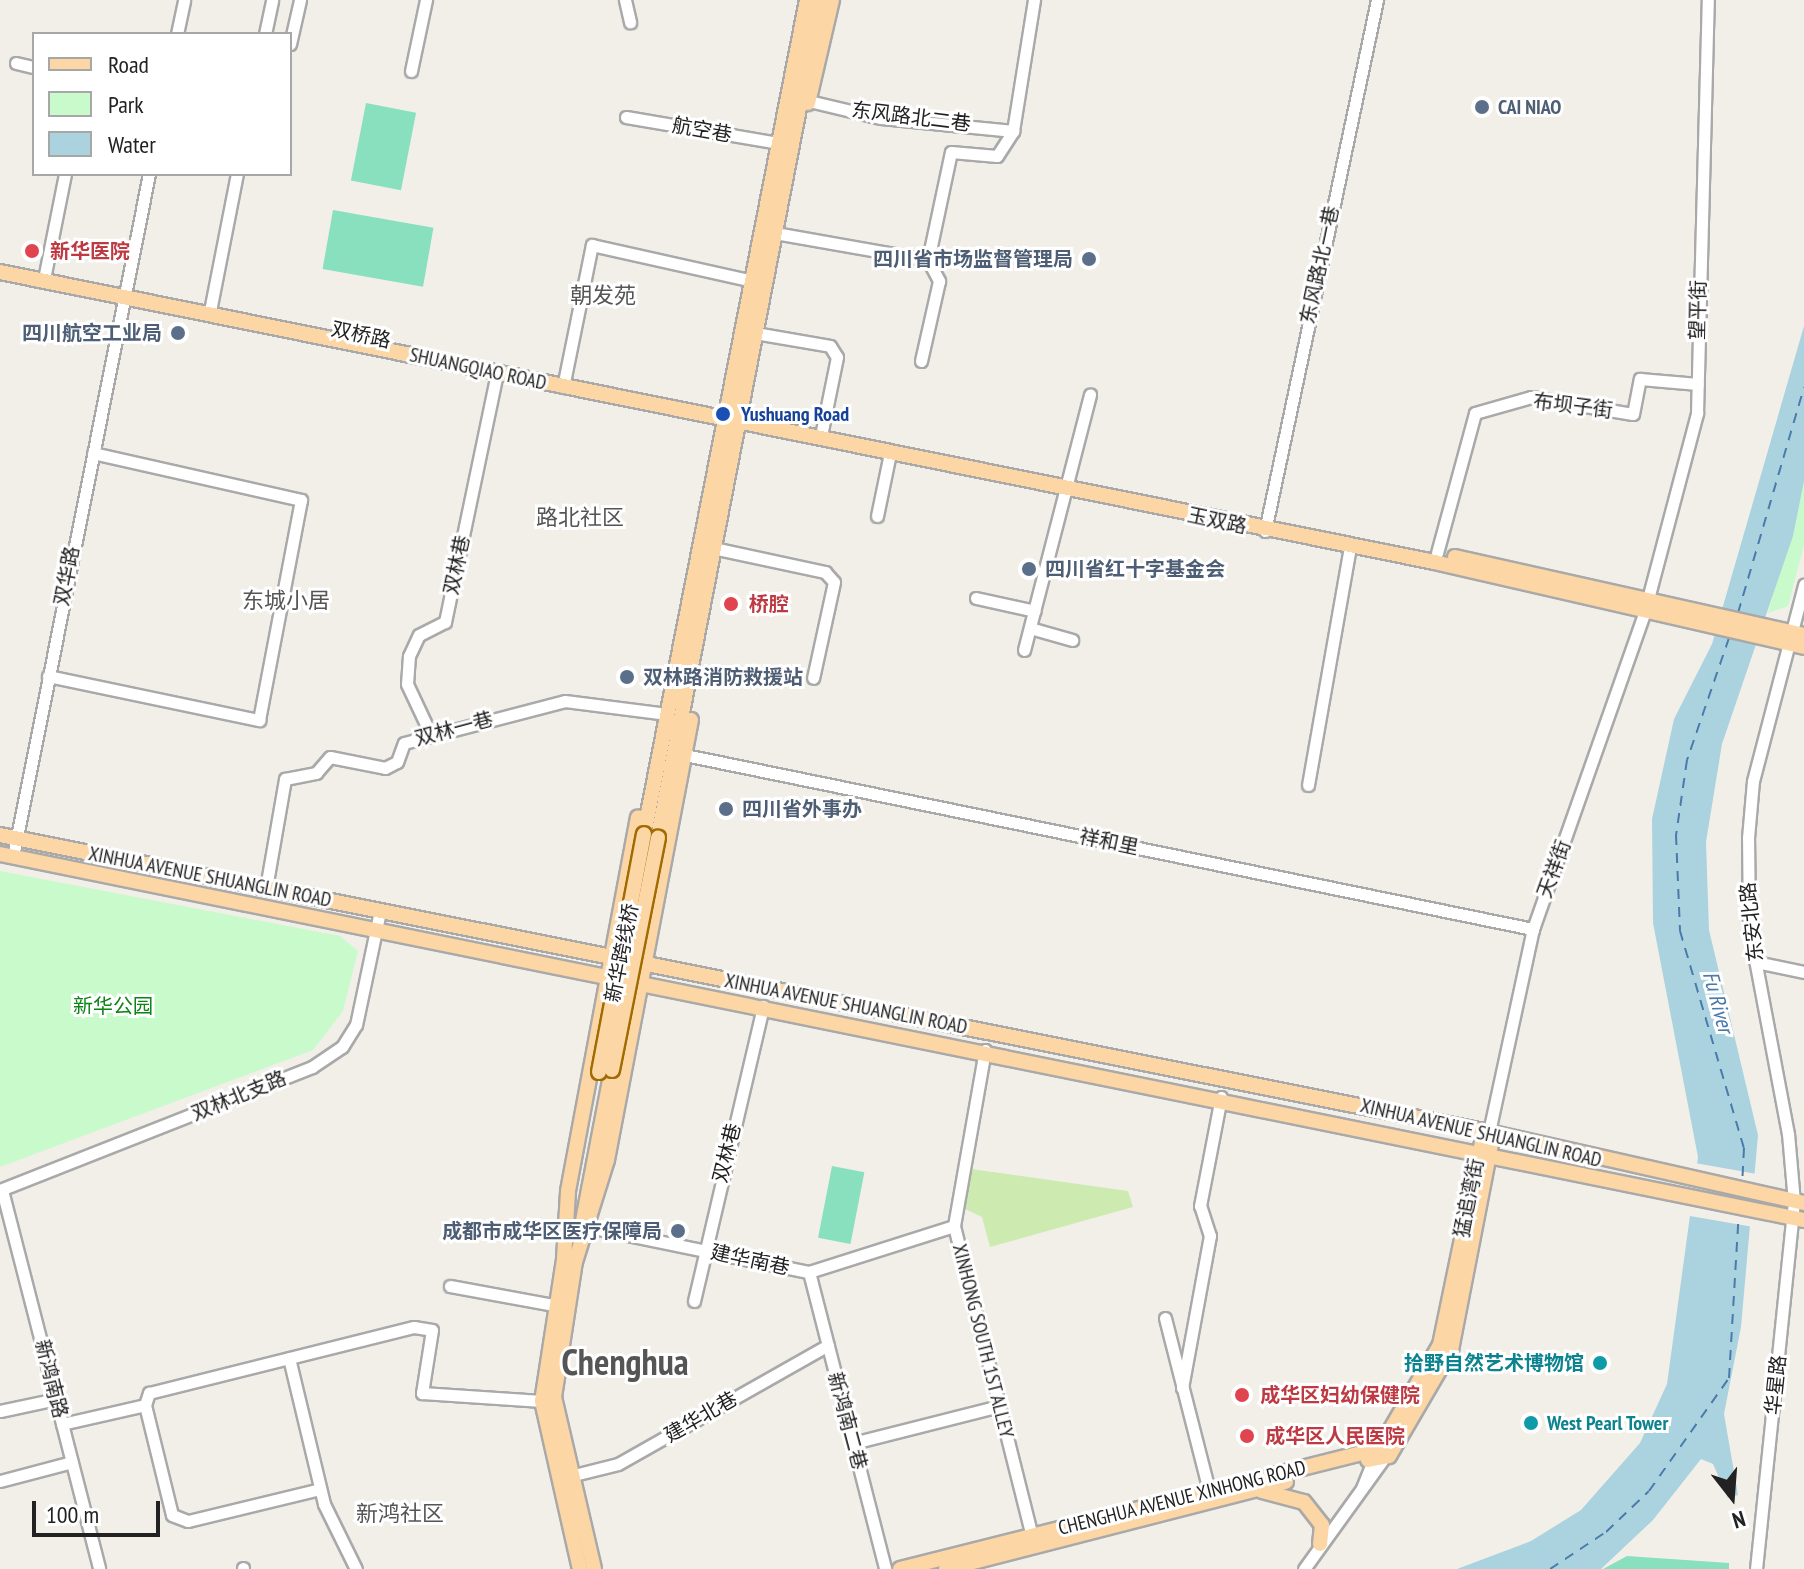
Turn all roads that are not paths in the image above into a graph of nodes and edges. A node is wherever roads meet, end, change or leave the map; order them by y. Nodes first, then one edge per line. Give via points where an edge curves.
1 (184, 0) edge
2 (272, 0) edge
3 (300, 0) edge
4 (426, 0) edge
5 (625, 0) edge
6 (798, 0) edge
7 (807, 0) edge
8 (820, 0) edge
9 (832, 0) edge
10 (1034, 0) edge
11 (1377, 0) edge
12 (1708, 0) edge
13 (630, 22) dead end
14 (177, 32) edge
15 (265, 32) edge
16 (292, 35) edge
17 (16, 63) dead end
18 (32, 67) edge
19 (411, 71) dead end
20 (809, 101) junction
21 (626, 117) dead end
22 (781, 128) junction
23 (797, 129) junction
24 (1013, 131) junction
25 (778, 143) junction
26 (65, 176) edge
27 (149, 176) edge
28 (237, 176) edge
29 (775, 233) junction
30 (928, 260) junction
31 (0, 265) edge
32 (0, 272) edge
33 (45, 274) junction
34 (748, 280) junction
35 (125, 293) junction
36 (211, 307) junction
37 (755, 333) junction
38 (921, 361) dead end
39 (497, 373) junction
40 (564, 383) junction
41 (1698, 384) junction
42 (1090, 394) dead end
43 (721, 415) junction
44 (738, 418) junction
45 (822, 431) junction
46 (93, 453) junction
47 (890, 453) junction
48 (1068, 486) junction
49 (877, 516) dead end
50 (1266, 526) junction
51 (1350, 546) junction
52 (713, 548) junction
53 (1437, 553) junction
54 (1804, 585) edge
55 (976, 598) dead end
56 (1646, 609) junction
57 (1035, 611) junction
58 (1030, 628) junction
59 (1799, 639) edge
60 (1072, 640) dead end
61 (1024, 650) dead end
62 (677, 663) junction
63 (692, 666) junction
64 (48, 676) junction
65 (813, 678) dead end
66 (659, 713) junction
67 (431, 735) junction
68 (685, 755) junction
69 (1308, 785) dead end
70 (0, 835) edge
71 (651, 836) junction
72 (17, 839) junction
73 (7, 855) edge
74 (266, 888) junction
75 (380, 911) junction
76 (376, 929) junction
77 (1533, 929) junction
78 (612, 957) junction
79 (1756, 962) junction
80 (647, 964) junction
81 (1804, 972) edge
82 (608, 975) junction
83 (643, 982) junction
84 (763, 1006) junction
85 (985, 1050) junction
86 (1221, 1097) junction
87 (1489, 1132) junction
88 (1486, 1150) junction
89 (1690, 1188) junction
90 (1, 1190) edge
91 (1799, 1202) edge
92 (1798, 1219) edge
93 (954, 1226) junction
94 (589, 1227) junction
95 (704, 1250) junction
96 (569, 1261) junction
97 (809, 1272) junction
98 (450, 1286) dead end
99 (694, 1301) dead end
100 (554, 1305) junction
101 (1165, 1318) dead end
102 (828, 1345) junction
103 (289, 1358) junction
104 (1182, 1388) junction
105 (56, 1399) junction
106 (542, 1401) junction
107 (145, 1405) junction
108 (999, 1406) junction
109 (0, 1411) edge
110 (62, 1424) junction
111 (853, 1443) junction
112 (1380, 1454) junction
113 (72, 1462) junction
114 (570, 1476) junction
115 (0, 1481) edge
116 (320, 1489) junction
117 (1253, 1490) junction
118 (1209, 1491) junction
119 (1032, 1536) junction
120 (1320, 1544) junction
121 (99, 1569) edge
122 (356, 1569) edge
123 (580, 1569) edge
124 (594, 1569) edge
125 (885, 1569) edge
126 (900, 1569) edge
127 (946, 1569) edge
128 (1304, 1569) edge
129 (1756, 1569) edge

1 - 14 street
2 - 15 street
3 - 16 street
4 - 19 street
5 - 13 street
6 - 22 main road
7 - 22 main road
8 - 23 main road
9 - 20 main road
10 - 24 street
11 - 50 street, 东风路北一巷
12 - 41 street, 望平街
17 - 18 street
20 - 23 main road
20 - 24 street, 东风路北二巷 via 881,118
21 - 25 street, 航空巷
22 - 25 main road
23 - 29 main road
24 - 30 street, 东风路北二巷 via 997,156 951,152
25 - 34 main road
26 - 33 street
27 - 35 street, 双华路
28 - 36 street
29 - 30 street
29 - 37 main road
30 - 38 street via 939,281
31 - 33 main road
32 - 35 main road, SHUANGQIAO ROAD
33 - 35 main road
34 - 40 street via 592,245
34 - 43 main road
35 - 36 main road, SHUANGQIAO ROAD
35 - 46 street, 双华路
36 - 39 main road, SHUANGQIAO ROAD
36 - 40 main road, 双桥路
37 - 44 main road
37 - 45 street via 830,346 837,357
39 - 40 main road, SHUANGQIAO ROAD
39 - 67 street, 双林巷 via 445,622 419,635 409,656 407,684
40 - 43 main road, SHUANGQIAO ROAD
41 - 53 street, 布坝子街 via 1640,379 1633,414 1531,397 1475,413
41 - 56 street, 望平街 via 1697,413
42 - 48 street
43 - 44 main road, 玉双路
43 - 62 main road
44 - 45 main road, 玉双路
44 - 47 main road, 玉双路
44 - 52 main road
45 - 48 main road, 玉双路
46 - 64 street, 双华路
46 - 64 street via 301,500 259,720
47 - 48 main road, 玉双路
47 - 49 street
48 - 50 main road, 玉双路
48 - 57 street
50 - 51 main road, 玉双路
50 - 53 main road, 玉双路
51 - 56 main road, 玉双路
51 - 69 street
52 - 63 main road
52 - 65 street via 825,572 834,582
53 - 56 main road, 玉双路
54 - 59 street, 东安北路
55 - 57 street
56 - 59 main road, 玉双路
56 - 77 street, 天祥街
57 - 58 street
58 - 60 street
58 - 61 street
59 - 79 street, 东安北路 via 1753,781 1747,898
62 - 66 main road
62 - 71 main road
63 - 68 main road via 696,695
63 - 71 main road
64 - 72 street, 双华路
66 - 67 street, 双林一巷 via 565,701
66 - 78 main road
67 - 74 street, 双林一巷 via 404,743 397,762 385,768 330,757 316,773 285,779
68 - 77 street, 祥和里
68 - 80 main road
70 - 72 main road, XINHUA AVENUE SHUANGLIN ROAD
71 - 96 main road, 新华跨线桥, bridge
72 - 73 street, 双华路
72 - 74 main road, XINHUA AVENUE SHUANGLIN ROAD
73 - 76 main road, XINHUA AVENUE SHUANGLIN ROAD
74 - 75 main road, XINHUA AVENUE SHUANGLIN ROAD
75 - 76 street, 双林北支路
75 - 78 main road, XINHUA AVENUE SHUANGLIN ROAD
76 - 82 main road, XINHUA AVENUE SHUANGLIN ROAD
76 - 90 street, 双林北支路 via 356,1025 342,1047 312,1067
77 - 87 street, 天祥街
78 - 80 main road, XINHUA AVENUE SHUANGLIN ROAD
78 - 82 main road
79 - 81 street
79 - 91 street, 东安北路
80 - 83 main road
80 - 87 main road, XINHUA AVENUE SHUANGLIN ROAD
82 - 83 main road, XINHUA AVENUE SHUANGLIN ROAD
82 - 96 main road via 568,1191
83 - 84 main road, XINHUA AVENUE SHUANGLIN ROAD
83 - 94 main road
84 - 85 main road, XINHUA AVENUE SHUANGLIN ROAD
84 - 95 street, 双林巷
85 - 86 main road, XINHUA AVENUE SHUANGLIN ROAD
85 - 93 street, XINHONG SOUTH 1ST ALLEY
86 - 88 main road, XINHUA AVENUE SHUANGLIN ROAD
86 - 104 street via 1200,1206 1210,1236
87 - 88 main road, 猛追湾街
87 - 89 main road, XINHUA AVENUE SHUANGLIN ROAD
88 - 89 main road, XINHUA AVENUE SHUANGLIN ROAD
88 - 112 main road, 猛追湾街 via 1440,1345
89 - 91 main road
89 - 92 main road via 1759,1212
90 - 105 street, 新鸿南路
91 - 92 street, 华星路
92 - 129 street, 华星路
93 - 97 street, 建华南巷
93 - 108 street, XINHONG SOUTH 1ST ALLEY
94 - 95 street, 建华南巷
94 - 96 main road
95 - 97 street, 建华南巷
95 - 99 street, 双林巷
96 - 100 main road
96 - 114 main road via 553,1374
97 - 102 street, 新鸿南二巷
98 - 100 street
100 - 106 main road
101 - 104 street
102 - 111 street, 新鸿南二巷
102 - 114 street, 建华北巷 via 618,1464
103 - 106 street via 414,1327 432,1330 422,1393
103 - 107 street via 149,1393
103 - 116 street
104 - 118 street
105 - 109 street
105 - 110 street, 新鸿南路
106 - 123 main road
107 - 110 street
107 - 116 street via 172,1515 188,1521
108 - 111 street
108 - 119 street, XINHONG SOUTH 1ST ALLEY
110 - 113 street, 新鸿南路
111 - 125 street, 新鸿南二巷
112 - 117 main road, CHENGHUA AVENUE XINHONG ROAD
112 - 118 main road, CHENGHUA AVENUE XINHONG ROAD
112 - 120 street, 猛追湾街
113 - 115 street
113 - 121 street, 新鸿南路
114 - 124 main road
116 - 122 street
117 - 120 main road via 1304,1502 1322,1525
117 - 127 main road, CHENGHUA AVENUE XINHONG ROAD
118 - 119 main road, CHENGHUA AVENUE XINHONG ROAD
119 - 126 main road, CHENGHUA AVENUE XINHONG ROAD
120 - 128 street, 猛追湾街

